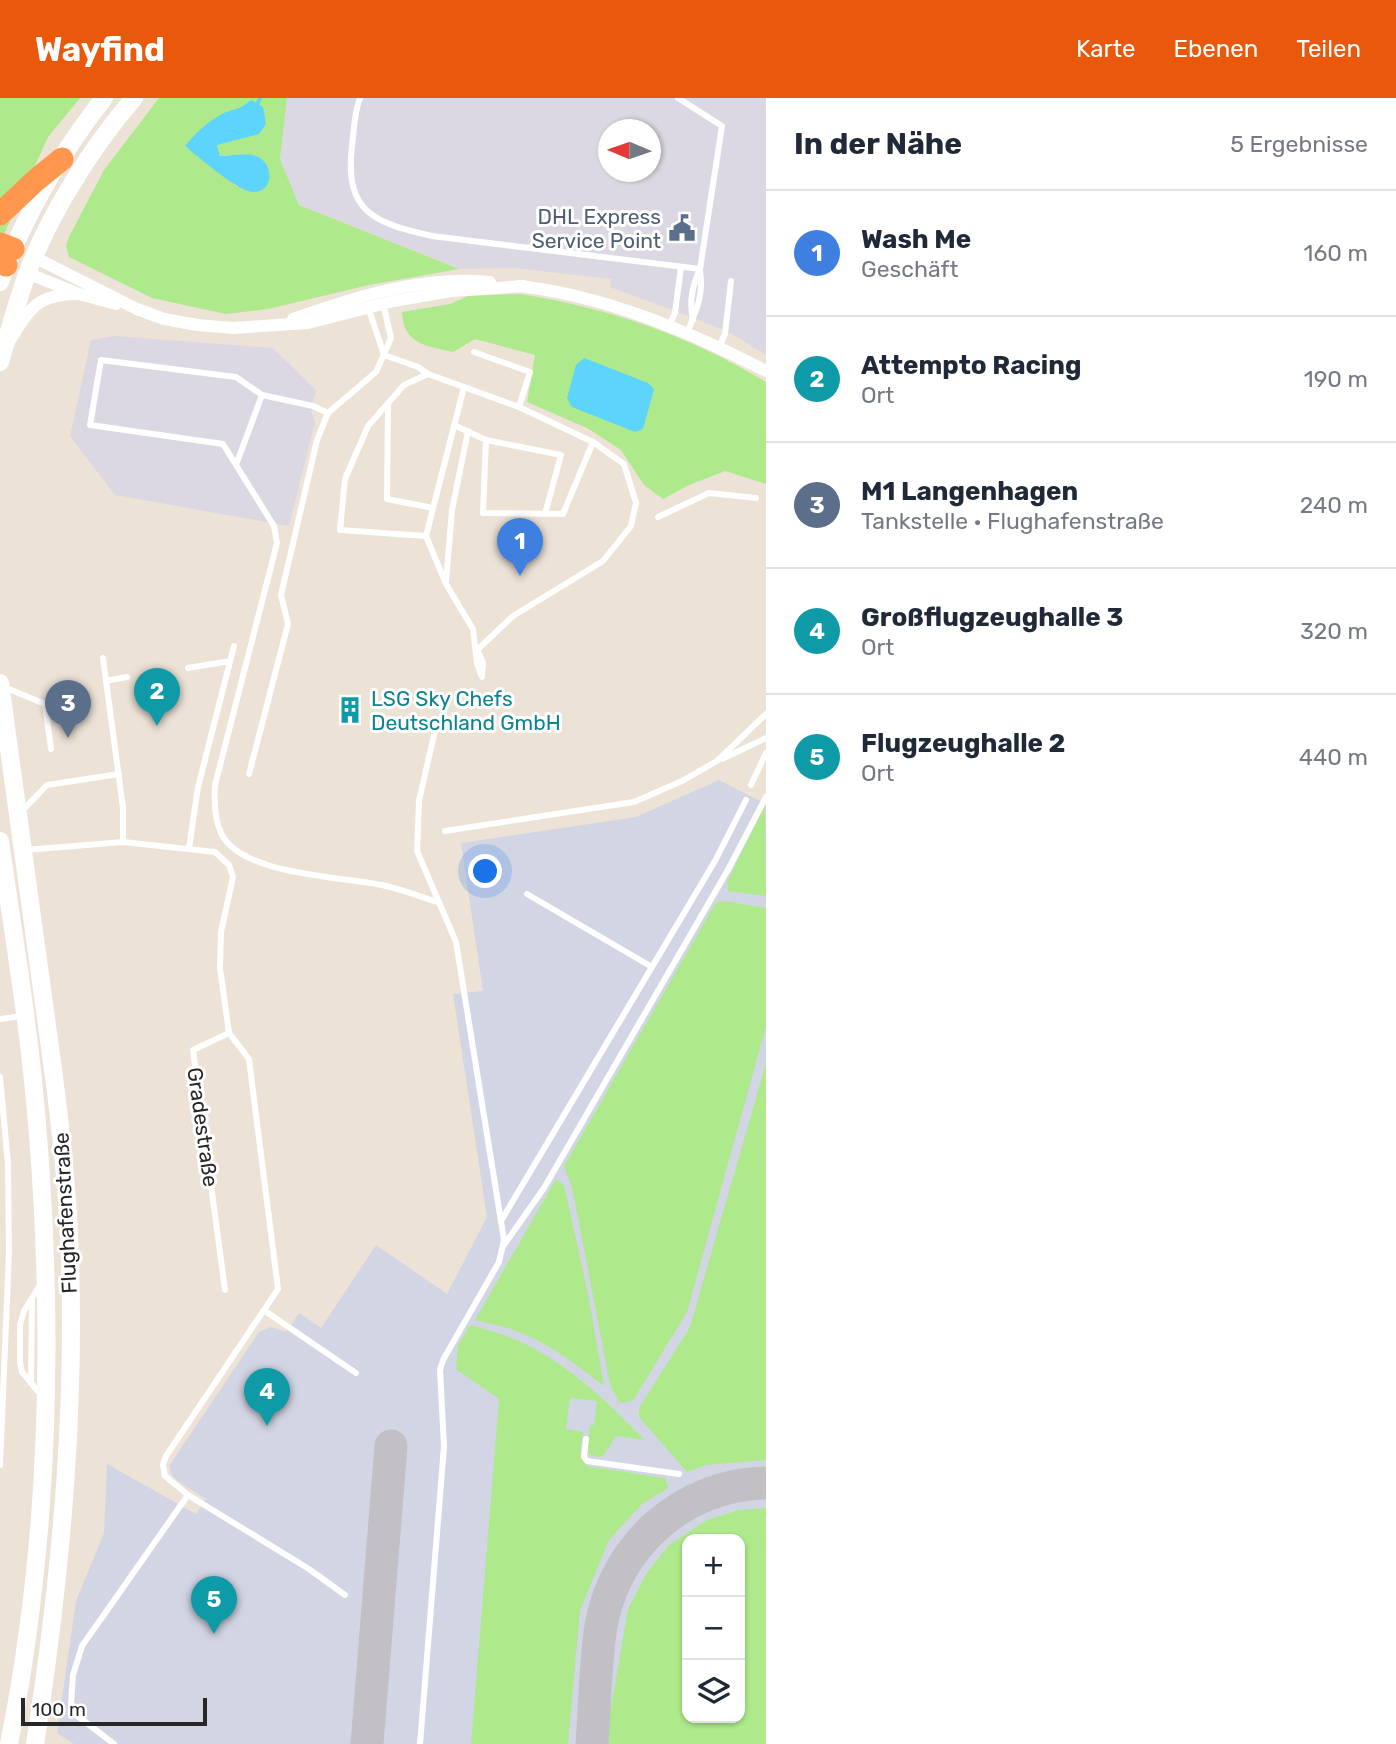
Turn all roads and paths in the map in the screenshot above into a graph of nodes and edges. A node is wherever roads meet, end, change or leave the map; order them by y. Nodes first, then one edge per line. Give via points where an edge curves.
1 (104, 98) edge
2 (134, 98) edge
3 (360, 98) edge
4 (678, 98) edge
5 (62, 159) junction
6 (0, 214) edge
7 (11, 262) edge
8 (681, 267) junction
9 (700, 270) junction
10 (731, 281) dead end
11 (79, 293) junction
12 (382, 298) junction
13 (367, 302) junction
14 (137, 309) junction
15 (669, 326) junction
16 (687, 333) junction
17 (719, 347) junction
18 (474, 352) dead end
19 (384, 355) junction
20 (0, 363) edge
21 (766, 371) edge
22 (428, 374) junction
23 (464, 387) junction
24 (262, 395) junction
25 (388, 404) junction
26 (519, 407) junction
27 (328, 413) junction
28 (454, 425) junction
29 (468, 431) junction
30 (486, 440) junction
31 (593, 442) junction
32 (236, 465) junction
33 (756, 498) dead end
34 (433, 508) junction
35 (545, 514) junction
36 (657, 517) dead end
37 (426, 536) junction
38 (446, 584) junction
39 (234, 646) dead end
40 (103, 658) dead end
41 (230, 661) junction
42 (188, 668) dead end
43 (127, 677) dead end
44 (106, 681) junction
45 (0, 684) edge
46 (766, 714) edge
47 (436, 726) dead end
48 (766, 738) edge
49 (51, 749) dead end
50 (766, 753) edge
51 (717, 761) junction
52 (54, 774) dead end
53 (119, 774) junction
54 (248, 774) dead end
55 (55, 783) junction
56 (751, 785) dead end
57 (766, 797) edge
58 (746, 800) dead end
59 (18, 815) junction
60 (445, 831) dead end
61 (123, 842) junction
62 (0, 847) edge
63 (189, 848) junction
64 (23, 850) junction
65 (527, 894) dead end
66 (438, 902) junction
67 (652, 967) junction
68 (24, 1016) junction
69 (0, 1019) edge
70 (229, 1033) junction
71 (0, 1077) edge
72 (501, 1221) junction
73 (503, 1245) junction
74 (46, 1274) junction
75 (225, 1290) dead end
76 (32, 1298) junction
77 (265, 1311) junction
78 (356, 1373) dead end
79 (31, 1384) junction
80 (46, 1401) junction
81 (586, 1439) dead end
82 (0, 1465) edge
83 (679, 1474) dead end
84 (188, 1495) junction
85 (345, 1595) dead end
86 (9, 1744) edge
87 (35, 1744) edge
88 (114, 1744) edge
89 (420, 1744) edge

1 - 5 main road
2 - 7 main road
3 - 8 lane via 351,186 378,220 432,236
4 - 9 lane via 722,126
5 - 6 highway
5 - 7 main road via 34,207
7 - 11 street
7 - 14 street
7 - 20 main road
8 - 9 lane
8 - 15 lane
9 - 16 lane via 699,309
10 - 17 lane
11 - 14 street
11 - 20 street via 33,305
12 - 13 street
12 - 15 street via 524,286 582,298
12 - 19 lane via 391,338
13 - 14 street via 308,323 233,328 164,319
13 - 19 lane
15 - 16 street
16 - 17 street
17 - 21 street
18 - 26 lane via 530,372
19 - 22 lane
19 - 27 lane via 376,372
22 - 23 lane
22 - 25 lane via 404,385
23 - 26 lane
23 - 28 lane
24 - 27 lane
24 - 32 lane
24 - 32 lane via 236,377 101,360 90,425 223,444
25 - 34 lane via 387,499
25 - 37 lane via 368,426 345,479 340,530
26 - 31 lane
27 - 54 lane via 317,440 285,576 281,595 288,624
28 - 29 lane
28 - 34 lane
29 - 30 lane
29 - 38 lane via 452,510
30 - 35 lane via 483,513
30 - 35 lane via 561,454
31 - 35 lane via 563,514
31 - 38 lane via 624,464 636,503 631,526 603,561 513,616 477,650 473,629
32 - 66 lane via 274,526 277,543 215,785 214,806 221,834 241,855 263,865 388,886
33 - 36 lane via 709,494
34 - 37 lane
37 - 38 lane
39 - 41 lane
40 - 44 lane
41 - 42 lane
41 - 63 lane via 198,787
43 - 44 lane
44 - 53 lane
45 - 49 lane via 45,705
45 - 59 main road, Flughafenstraße
46 - 51 lane
47 - 66 lane via 419,801 417,850
48 - 51 lane
50 - 56 lane
51 - 60 lane via 634,802
52 - 55 lane
53 - 55 lane
53 - 61 lane
55 - 59 lane via 47,785
57 - 73 lane via 730,868 544,1188
58 - 67 lane
59 - 64 main road, Flughafenstraße
61 - 63 lane
61 - 64 lane
62 - 64 main road
62 - 68 main road, Flughafenstraße
63 - 70 lane via 215,852 229,865 233,877 221,932 220,968
64 - 87 main road, Flughafenstraße via 61,1130 70,1277 66,1491
65 - 67 lane
66 - 72 lane via 456,942
67 - 72 lane
68 - 69 lane
68 - 74 main road, Flughafenstraße via 38,1133
70 - 75 lane, Gradestraße via 192,1050
70 - 77 lane via 249,1059 278,1289
71 - 82 lane via 8,1164 9,1253
72 - 73 lane
73 - 89 lane via 499,1262 440,1370 444,1446
74 - 76 lane
74 - 80 main road, Flughafenstraße
76 - 79 lane
76 - 79 lane via 20,1325 19,1362
77 - 78 lane
77 - 84 lane via 166,1455 165,1476
79 - 80 lane
80 - 86 main road, Flughafenstraße via 36,1569
81 - 83 lane via 587,1461
84 - 85 lane
84 - 88 lane via 82,1646 73,1675 75,1714

